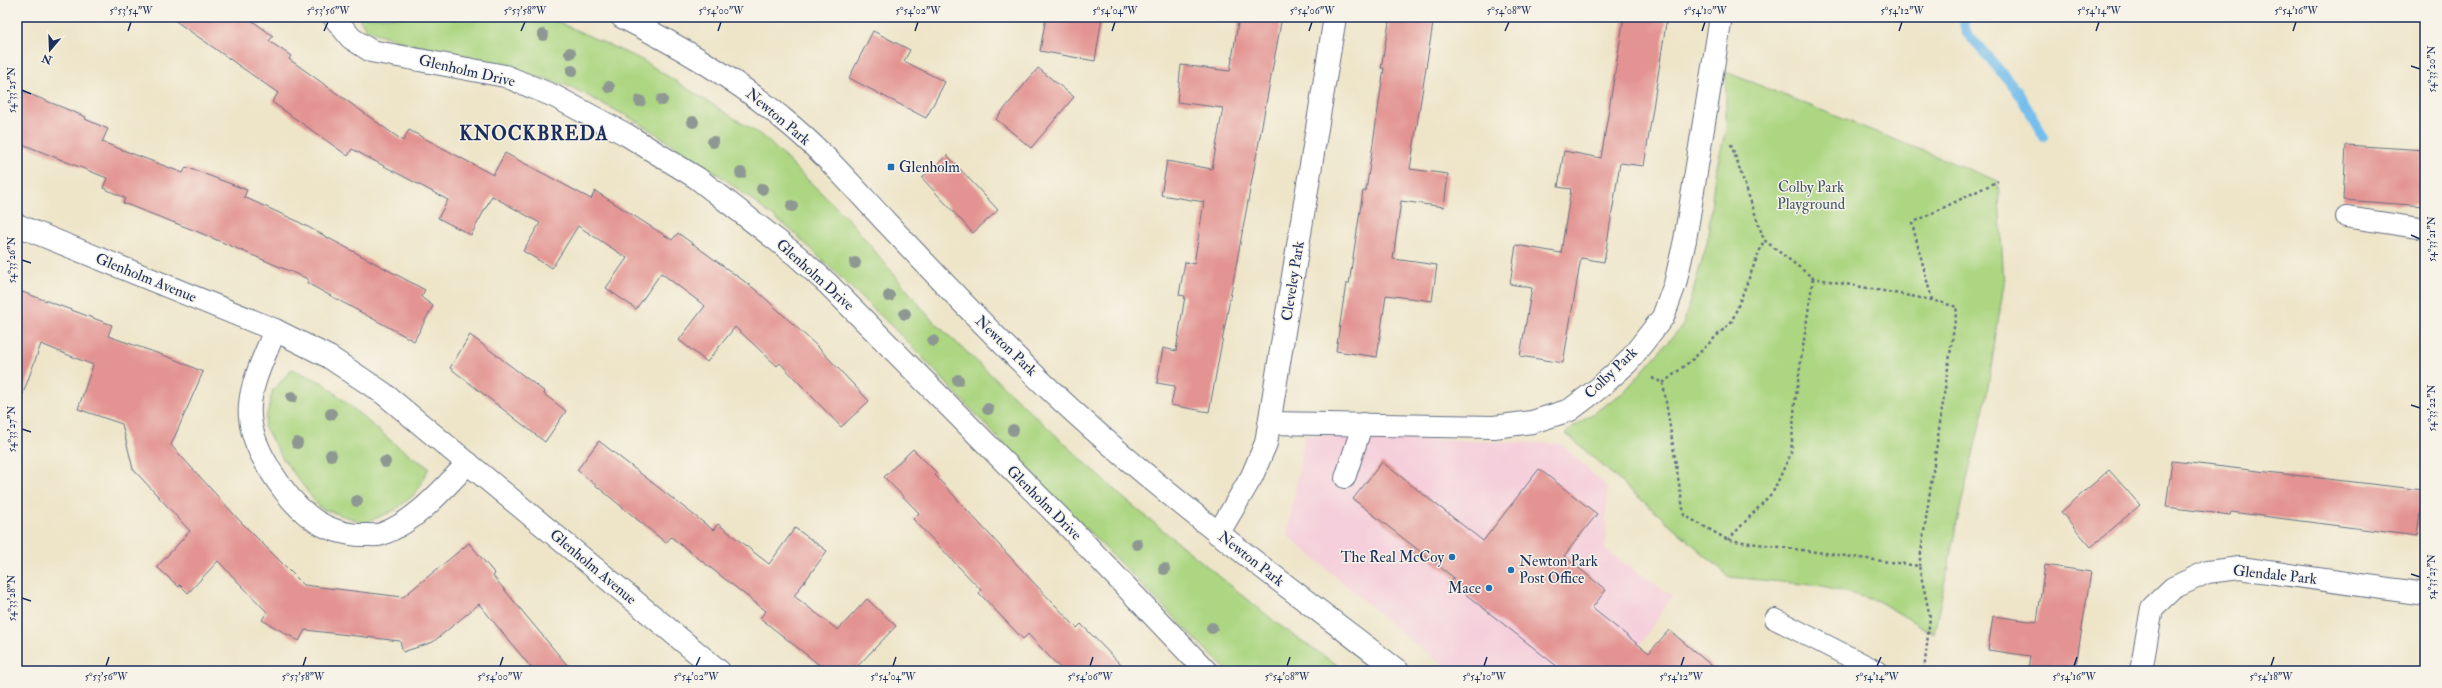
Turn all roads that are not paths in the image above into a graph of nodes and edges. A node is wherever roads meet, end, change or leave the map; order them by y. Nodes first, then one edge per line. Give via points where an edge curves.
1 (334, 17) edge
2 (622, 17) edge
3 (1335, 17) edge
4 (1722, 17) edge
5 (2346, 217) dead end
6 (17, 225) edge
7 (2425, 229) edge
8 (275, 330) junction
9 (1270, 423) junction
10 (1363, 423) junction
11 (468, 463) junction
12 (1345, 478) dead end
13 (1218, 534) junction
14 (2425, 594) edge
15 (1774, 619) dead end
16 (709, 668) edge
17 (1206, 671) edge
18 (1398, 671) edge
19 (1878, 671) edge
20 (2141, 671) edge

1 - 17 street, Glenholm Drive via 351,38 371,51 505,76 554,96 697,178 797,256 828,284 1071,529
2 - 13 street, Newton Park via 667,40 734,80 784,119 826,157 962,302 1050,389
3 - 9 street, Cleveley Park
4 - 10 street, Colby Park via 1686,240 1675,284 1663,317 1628,362 1570,410 1532,422 1494,427
5 - 7 lane
6 - 8 street, Glenholm Avenue
8 - 11 street, Glenholm Avenue via 329,357 384,393
8 - 11 street via 253,391 250,416 253,438 288,495 310,517 333,529 358,535 380,535 403,524 431,502
9 - 10 street, Colby Park
9 - 13 street, Cleveley Park via 1266,443 1252,476
10 - 12 lane
11 - 16 street, Glenholm Avenue
13 - 18 street, Newton Park
14 - 20 street, Glendale Park via 2240,568 2207,572 2174,588 2152,608
15 - 19 lane

